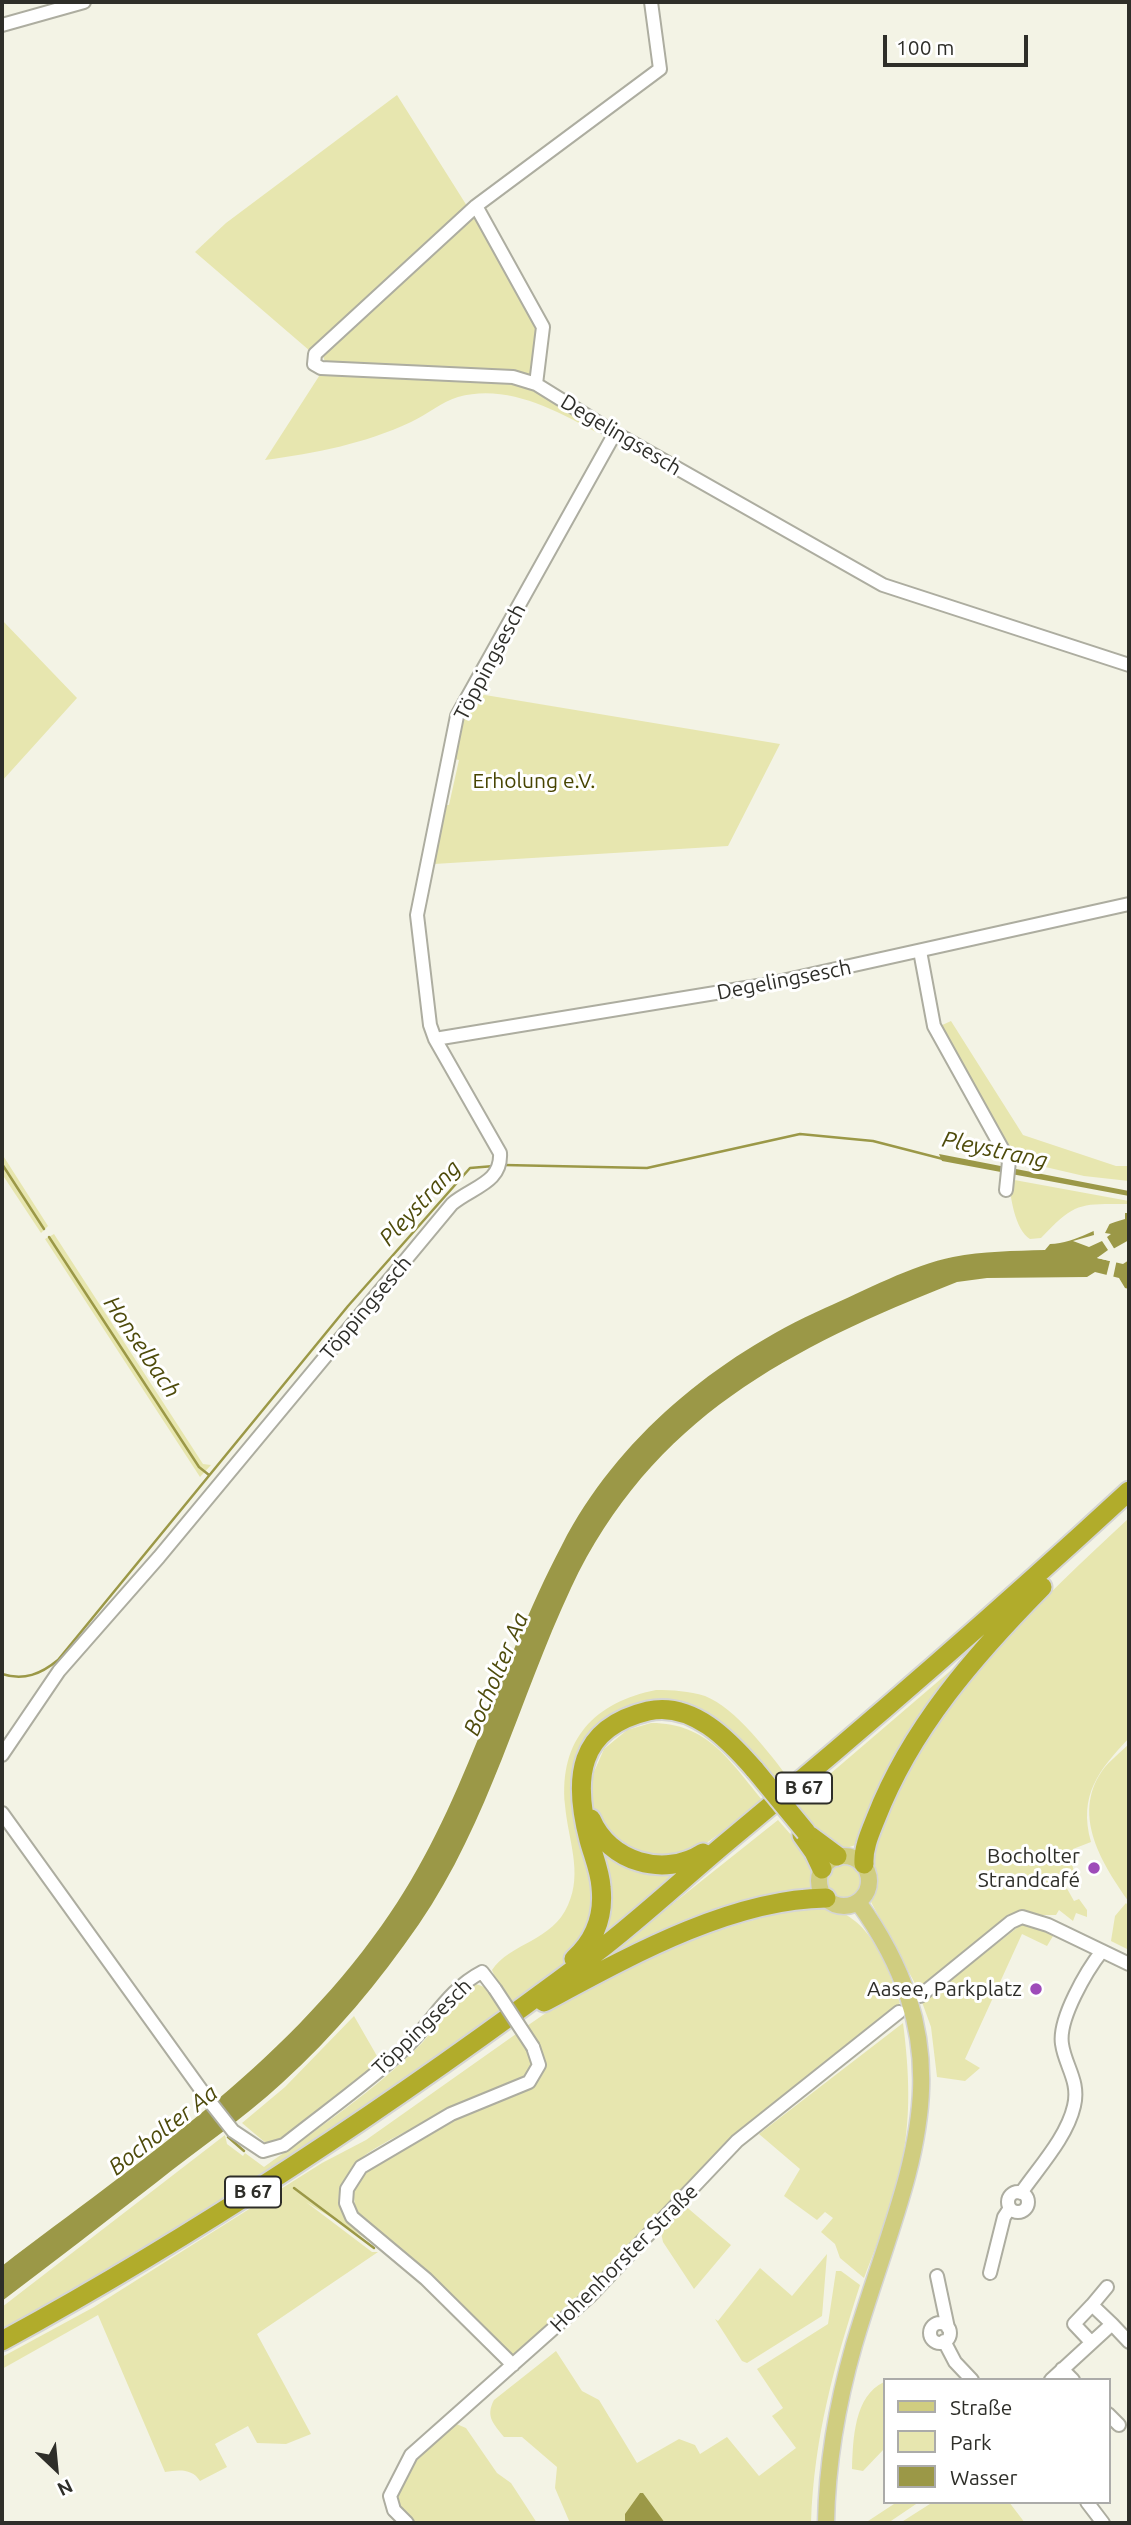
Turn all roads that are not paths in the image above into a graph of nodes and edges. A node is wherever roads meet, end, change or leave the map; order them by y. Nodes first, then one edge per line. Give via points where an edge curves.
1 (84, 2) edge
2 (651, 2) edge
3 (2, 26) edge
4 (476, 206) junction
5 (536, 384) junction
6 (615, 433) junction
7 (1129, 665) edge
8 (1129, 904) edge
9 (920, 951) junction
10 (435, 1039) junction
11 (1006, 1184) dead end
12 (1129, 1491) edge
13 (1129, 1504) edge
14 (1076, 1553) junction
15 (2, 1755) edge
16 (752, 1772) junction
17 (766, 1809) junction
18 (2, 1814) edge
19 (804, 1833) junction
20 (837, 1856) junction
21 (864, 1864) junction
22 (821, 1869) junction
23 (826, 1898) junction
24 (858, 1902) junction
25 (1102, 1951) junction
26 (1129, 1964) edge
27 (920, 1996) dead end
28 (899, 2012) dead end
29 (524, 2013) junction
30 (495, 2026) junction
31 (990, 2273) dead end
32 (937, 2276) dead end
33 (1107, 2287) dead end
34 (1092, 2305) junction
35 (1112, 2324) junction
36 (2, 2341) edge
37 (1129, 2342) edge
38 (1091, 2343) junction
39 (2, 2349) edge
40 (513, 2365) junction
41 (1062, 2369) junction
42 (970, 2378) edge
43 (1053, 2378) edge
44 (1071, 2378) edge
45 (1110, 2416) edge
46 (1119, 2424) dead end
47 (1089, 2504) edge
48 (407, 2523) edge
49 (826, 2523) edge
50 (1103, 2523) edge

1 - 3 street
2 - 4 street, Degelingsesch via 660,69
4 - 5 street, Degelingsesch via 543,327
4 - 5 street, Degelingsesch via 315,354 314,364 321,368 513,377
5 - 6 street, Degelingsesch
6 - 7 street, Degelingsesch via 883,585
6 - 10 street, Töppingsesch via 457,716 417,915
8 - 9 street, Degelingsesch
9 - 10 street, Degelingsesch via 764,985
9 - 11 street via 934,1026 1009,1163
10 - 15 street, Töppingsesch via 500,1153 496,1177 452,1204 59,1671
12 - 17 highway, B 67 via 991,1617
13 - 14 highway, B 67
14 - 21 highway, B 67 via 984,1647 936,1708 886,1792 864,1850
14 - 29 highway, B 67 via 846,1754 603,1955
16 - 17 highway, B 67 via 714,1736 675,1718 659,1716 624,1727 592,1756 585,1781 587,1805 594,1827 616,1851 636,1862 676,1865 697,1857
16 - 19 highway, B 67, bridge
16 - 30 highway, B 67 via 717,1731 676,1711 633,1715 598,1737 581,1772 580,1793 601,1886 596,1932 565,1968
17 - 30 highway, B 67 via 599,1950
18 - 40 street, Töppingsesch, bridge via 208,2098 233,2130 263,2151 274,2150 403,2050 446,1999 482,1972 533,2047 539,2065 529,2082 450,2114 390,2147 361,2167 347,2189 346,2203 352,2217 426,2279
19 - 20 highway, B 67
19 - 22 highway, B 67
20 - 21 main road via 852,1856
20 - 22 main road
21 - 24 main road via 869,1889
22 - 23 main road via 819,1884
23 - 24 main road via 845,1906
23 - 29 highway, B 67 via 765,1906 663,1941
24 - 49 main road via 903,1980 918,2036 923,2092 913,2164 854,2347 836,2432
25 - 26 street
25 - 27 street via 1022,1917
25 - 31 street via 1061,2029 1075,2084 1072,2113 1021,2193 1026,2207 1018,2212 1010,2208 1003,2217
28 - 40 street, Hohenhorster Straße via 753,2126 590,2296
29 - 39 highway, B 67 via 427,2086 265,2194
30 - 36 highway, B 67 via 260,2188
32 - 42 street via 948,2328 944,2341
33 - 34 street
34 - 35 street
34 - 38 street via 1074,2324
35 - 37 street
35 - 38 street
38 - 41 street
40 - 48 street, Hohenhorster Straße via 411,2455 390,2496 394,2510
41 - 43 street
41 - 44 street
45 - 46 street
47 - 50 street

